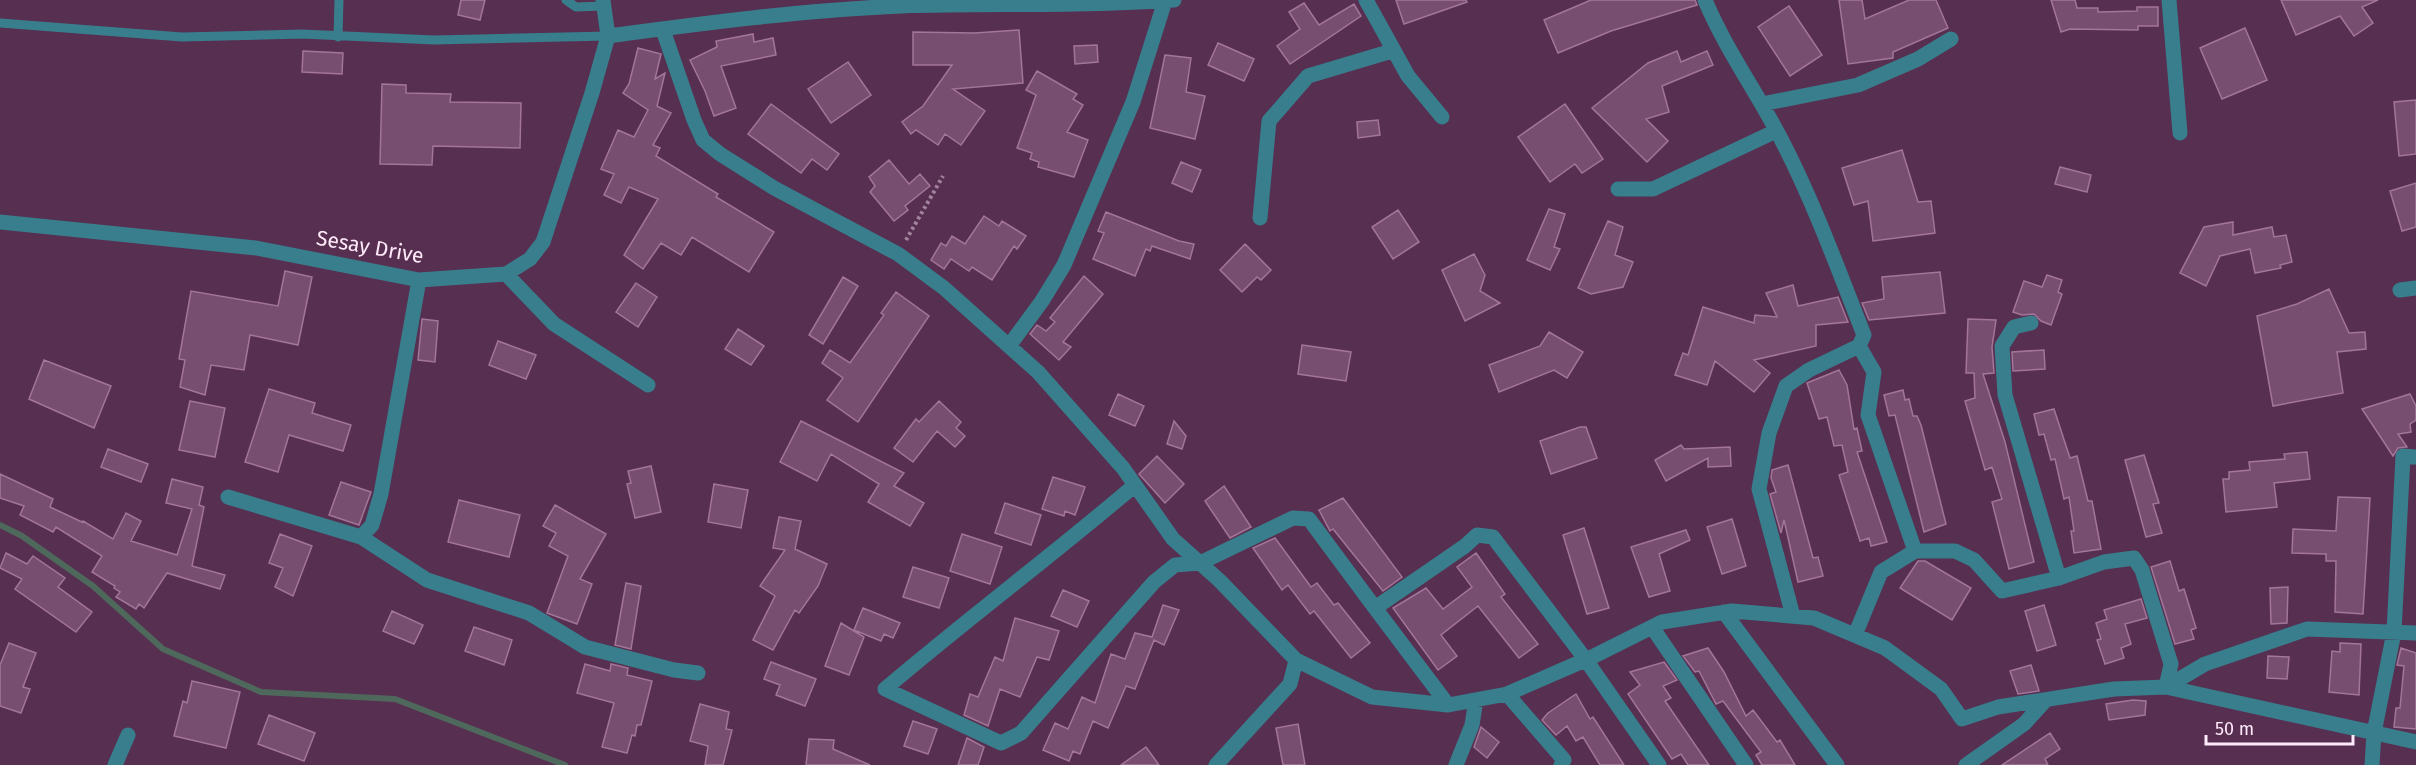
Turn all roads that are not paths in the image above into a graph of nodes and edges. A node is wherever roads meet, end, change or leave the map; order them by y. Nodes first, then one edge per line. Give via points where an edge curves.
1 (339, 0) edge
2 (566, 0) edge
3 (1174, 0) edge
4 (1366, 0) edge
5 (1705, 0) edge
6 (2169, 0) edge
7 (1165, 1) edge
8 (604, 3) edge
9 (1109, 3) edge
10 (0, 23) edge
11 (663, 30) junction
12 (608, 36) junction
13 (338, 37) junction
14 (1951, 39) dead end
15 (1392, 51) junction
16 (1762, 104) junction
17 (1443, 117) dead end
18 (1776, 131) junction
19 (2180, 133) dead end
20 (1618, 189) dead end
21 (1260, 218) dead end
22 (0, 222) edge
23 (506, 274) junction
24 (419, 279) junction
25 (2416, 288) edge
26 (2400, 290) dead end
27 (2031, 323) dead end
28 (1009, 346) junction
29 (1859, 346) junction
30 (648, 385) dead end
31 (2416, 457) edge
32 (1135, 485) junction
33 (228, 497) dead end
34 (361, 537) junction
35 (1915, 551) junction
36 (1200, 563) junction
37 (2059, 578) junction
38 (1375, 608) junction
39 (1724, 612) junction
40 (1793, 616) junction
41 (1652, 627) junction
42 (2394, 632) junction
43 (2416, 633) edge
44 (1855, 635) junction
45 (1296, 660) junction
46 (1586, 660) junction
47 (698, 674) dead end
48 (2166, 687) junction
49 (1507, 693) junction
50 (1476, 700) junction
51 (2045, 701) junction
52 (1448, 705) junction
53 (2374, 733) junction
54 (128, 735) dead end
55 (2416, 741) edge
56 (116, 765) edge
57 (1216, 765) edge
58 (1456, 765) edge
59 (1561, 765) edge
60 (1659, 765) edge
61 (1746, 765) edge
62 (1837, 765) edge
63 (1966, 765) edge
64 (2372, 765) edge

1 - 13 lane
2 - 8 lane via 576,7
3 - 7 street
4 - 15 street
5 - 16 street
6 - 19 street
7 - 9 street
7 - 28 street via 1133,102 1064,265
8 - 12 street
9 - 11 street via 902,6
10 - 13 lane via 182,37
11 - 12 street
11 - 28 street via 703,140 774,188 898,254 944,288
12 - 13 lane via 435,40
12 - 23 street, Sesay Drive via 543,242 530,259
14 - 16 street via 1918,59 1858,85
15 - 17 street
15 - 21 street via 1308,76 1269,121
16 - 18 street
18 - 20 street via 1653,189
18 - 29 street via 1864,335
22 - 24 street, Sesay Drive via 256,248
23 - 24 street, Sesay Drive
23 - 30 street via 554,324
24 - 34 street via 381,494 372,525
25 - 26 street
27 - 37 street via 2014,327 2002,346 2005,395
28 - 32 street via 1038,372
29 - 35 street via 1874,372 1868,415
29 - 40 street via 1786,386 1769,433 1759,489
31 - 42 street via 2403,456 2402,463
32 - 36 street via 1173,539
32 - 36 street via 885,689 1001,743 1021,733 1154,582 1175,565
33 - 34 street
34 - 47 street via 427,580 529,613 585,647
35 - 37 street via 1955,551 1974,560 2002,591
35 - 44 street via 1881,572
36 - 38 street via 1270,526 1293,518 1309,519
36 - 45 street
37 - 48 street via 2104,562 2134,558 2142,570 2171,664
38 - 46 street via 1477,535 1493,537
38 - 52 street
39 - 40 street
39 - 41 street
39 - 62 street
40 - 44 street via 1814,618
41 - 46 street
41 - 61 street
42 - 43 street
42 - 48 street via 2307,628 2205,664
42 - 53 street
44 - 51 street via 1885,648 1941,689 1962,719 1998,707
45 - 52 street via 1372,697
45 - 57 street via 1290,684
46 - 49 street
46 - 60 street
48 - 51 street via 2114,689
48 - 53 street
49 - 50 street
49 - 59 street via 1564,760
50 - 52 street
50 - 58 street via 1472,725
51 - 63 street via 2024,724
53 - 55 street
53 - 64 street
54 - 56 street

